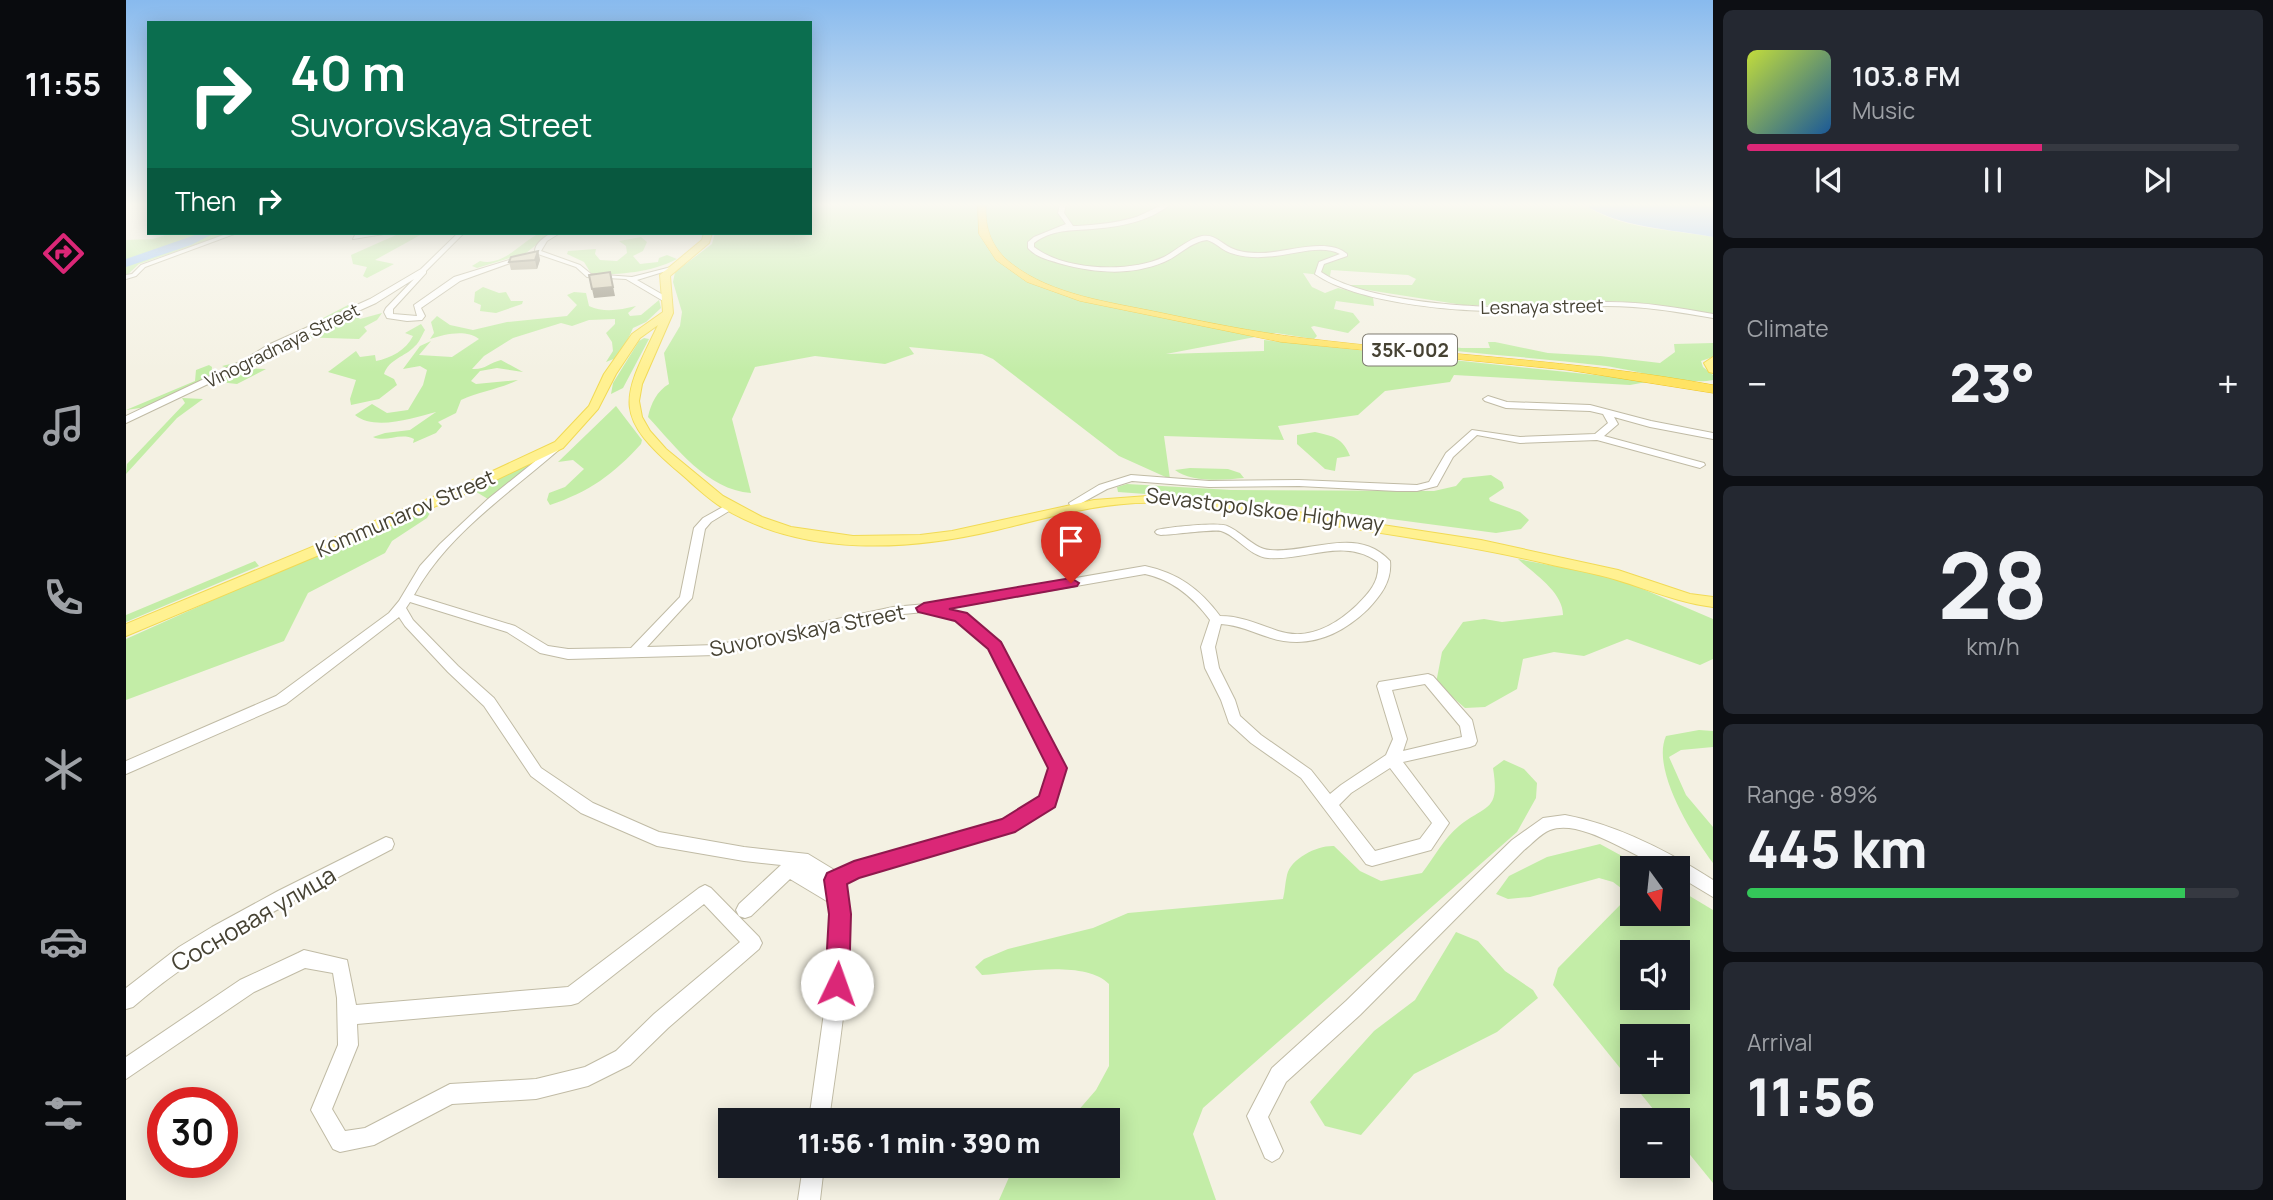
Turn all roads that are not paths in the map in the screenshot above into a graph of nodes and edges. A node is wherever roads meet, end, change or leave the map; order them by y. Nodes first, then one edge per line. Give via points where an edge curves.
1 (160, 260) edge
2 (433, 260) edge
3 (513, 260) edge
4 (563, 260) edge
5 (684, 260) edge
6 (1003, 260) edge
7 (1009, 260) edge
8 (1058, 260) edge
9 (1162, 260) edge
10 (1325, 260) edge
11 (675, 266) junction
12 (423, 270) junction
13 (126, 277) edge
14 (631, 279) junction
15 (670, 309) junction
16 (1713, 316) edge
17 (659, 337) junction
18 (635, 338) junction
19 (1321, 343) junction
20 (1713, 360) edge
21 (1713, 370) edge
22 (1708, 386) edge
23 (1488, 399) dead end
24 (1606, 412) junction
25 (126, 420) edge
26 (1713, 436) edge
27 (1597, 437) junction
28 (559, 445) junction
29 (1700, 466) dead end
30 (732, 504) junction
31 (1073, 505) junction
32 (1161, 532) dead end
33 (1674, 584) junction
34 (1713, 596) edge
35 (1688, 599) junction
36 (1713, 602) edge
37 (403, 603) junction
38 (924, 608) junction
39 (1713, 610) edge
40 (1216, 620) junction
41 (126, 630) edge
42 (636, 651) junction
43 (1392, 759) junction
44 (126, 768) edge
45 (1329, 804) junction
46 (386, 844) dead end
47 (836, 889) junction
48 (1713, 889) edge
49 (745, 910) dead end
50 (150, 978) junction
51 (126, 989) edge
52 (126, 1000) edge
53 (347, 1015) junction
54 (126, 1069) edge
55 (821, 1108) edge
56 (1272, 1151) dead end
57 (812, 1178) edge
58 (809, 1200) edge

1 - 13 street
2 - 12 street, Vinogradnaya Street
3 - 12 street via 457,279 417,307 419,318 390,316 390,308
4 - 14 street via 589,276
5 - 11 main road
6 - 19 highway, 35К-002 via 1046,286 1201,325
7 - 19 highway, 35К-002 via 1032,277 1071,291 1202,322
8 - 9 street, Lesnaya street via 1114,271
10 - 16 street, Lesnaya street via 1317,273 1336,285 1371,293 1487,309 1609,304
11 - 14 street
11 - 15 main road
12 - 25 street, Vinogradnaya Street via 373,301
14 - 15 street
15 - 17 main road
15 - 18 main road, Kommunarov Street
17 - 18 main road
17 - 30 main road, Sevastopolskoe Highway via 638,388 643,424
18 - 28 main road, Kommunarov Street via 594,407
19 - 22 highway, 35К-002
20 - 21 main road via 1709,366
23 - 24 street via 1506,405 1571,405
24 - 26 street
24 - 27 street via 1613,424
27 - 29 street
27 - 31 street via 1520,440 1475,432 1437,470 1433,484 1417,488 1131,478
28 - 37 street via 431,559
28 - 41 main road, Kommunarov Street
30 - 31 main road, Sevastopolskoe Highway via 774,525 819,537 867,542 981,530
30 - 42 street via 700,528 686,598
31 - 33 main road, Sevastopolskoe Highway via 1158,494 1283,507 1478,537
31 - 35 main road, Sevastopolskoe Highway via 1141,498 1221,505 1481,544 1618,575
32 - 40 street via 1223,528 1267,554 1348,547 1370,551 1384,561 1381,586 1348,622 1325,634 1293,639 1249,623
33 - 34 main road, Sevastopolskoe Highway
33 - 35 main road
35 - 36 main road, Sevastopolskoe Highway
35 - 39 main road
37 - 42 street, Suvorovskaya Street via 511,629 545,650 596,655
37 - 44 street via 281,700
37 - 47 street via 409,623 489,702 536,772 587,808 657,839 808,861
38 - 40 street, Suvorovskaya Street via 1145,570 1163,573 1192,590
38 - 42 street, Suvorovskaya Street via 716,650
38 - 47 street, Suvorovskaya Street via 961,617 995,646 1057,768 1048,801 1007,826 854,870
40 - 45 street via 1208,647 1234,719 1306,774
43 - 43 street via 1470,741 1466,724 1427,679 1384,686 1400,739
43 - 45 street
43 - 45 street via 1441,823 1425,845 1372,859
46 - 50 street, Сосновая улица via 195,946
47 - 49 street via 789,869
47 - 55 street via 840,914 837,984
48 - 56 street via 1685,870 1604,831 1579,823 1550,823 1518,845 1353,1009 1279,1075 1258,1116
50 - 51 street
50 - 52 street, Сосновая улица
53 - 53 street via 571,996 705,893 753,943 623,1059 588,1076 536,1089 450,1094 367,1138 340,1142 321,1110 348,1045
53 - 54 street via 341,965 304,959 247,986
57 - 58 street

